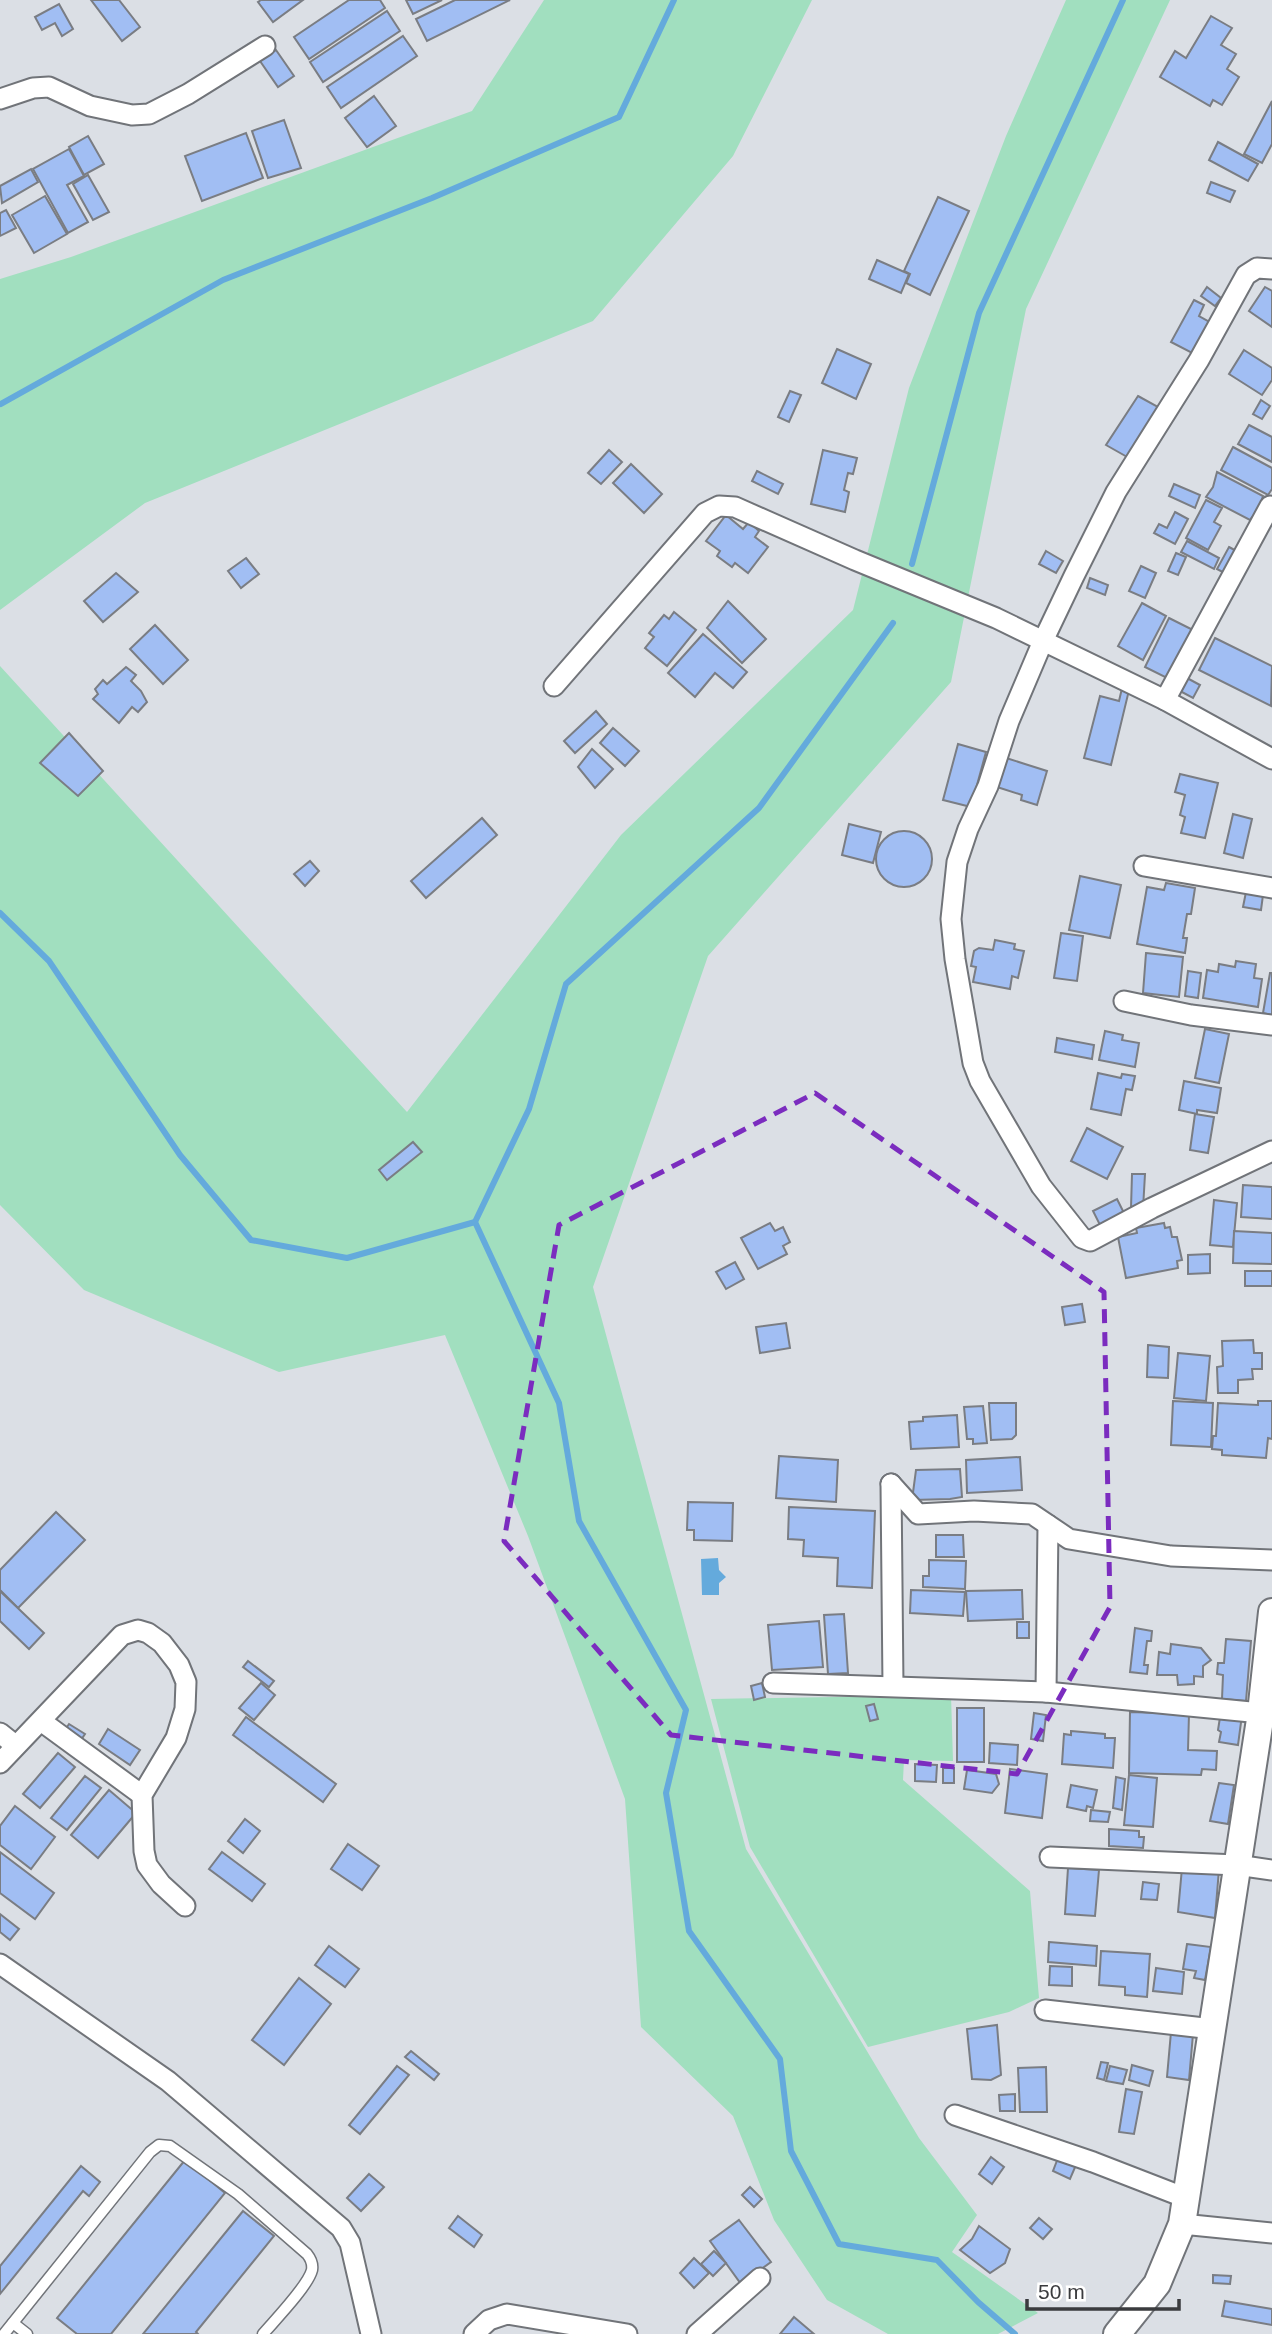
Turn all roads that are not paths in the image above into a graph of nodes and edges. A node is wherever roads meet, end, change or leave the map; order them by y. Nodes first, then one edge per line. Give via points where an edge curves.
1 (265, 46) dead end
2 (0, 99) edge
3 (1272, 269) edge
4 (1270, 506) dead end
5 (1043, 641) junction
6 (554, 686) dead end
7 (1165, 700) junction
8 (1272, 759) edge
9 (1143, 866) dead end
10 (1272, 888) edge
11 (1124, 1001) dead end
12 (1272, 1025) edge
13 (1272, 1151) edge
14 (1048, 1525) junction
15 (1272, 1560) edge
16 (1272, 1612) edge
17 (773, 1683) dead end
18 (893, 1686) junction
19 (1046, 1692) junction
20 (1261, 1713) junction
21 (41, 1721) junction
22 (8, 1739) edge
23 (0, 1763) edge
24 (142, 1795) junction
25 (1050, 1857) dead end
26 (1237, 1866) junction
27 (1272, 1870) edge
28 (186, 1906) dead end
29 (0, 1964) edge
30 (1045, 2010) dead end
31 (1213, 2029) junction
32 (955, 2115) dead end
33 (1184, 2211) junction
34 (1272, 2233) edge
35 (760, 2278) dead end
36 (13, 2323) junction
37 (4, 2334) edge
38 (27, 2334) edge
39 (263, 2334) edge
40 (371, 2334) edge
41 (474, 2334) edge
42 (627, 2334) edge
43 (697, 2334) edge
44 (1117, 2334) edge

1 - 2 street via 149,114 90,106 49,87
3 - 5 street via 1257,268 1246,275 1116,492
4 - 7 street
5 - 6 street via 735,507 719,506 705,513
5 - 7 street
5 - 13 street via 957,862 951,919 955,959 980,1081 1041,1186 1072,1229 1090,1241
7 - 8 street
9 - 10 street
11 - 12 street
14 - 15 street via 1069,1539 1171,1556
14 - 18 street via 1032,1514 918,1514 891,1484
14 - 19 street
16 - 20 street
17 - 18 street
18 - 19 street
19 - 20 street
20 - 26 street
21 - 22 street
21 - 24 street
21 - 24 street via 122,1634 138,1630 162,1643 186,1682 185,1709 176,1738
22 - 23 street
24 - 28 street via 147,1865 160,1884
25 - 26 street
26 - 27 street
26 - 31 street
29 - 40 street via 168,2081 341,2228 350,2243
30 - 31 street
31 - 33 street
32 - 33 street via 1093,2162
33 - 34 street
33 - 44 street via 1157,2284
35 - 43 street
36 - 37 lane
36 - 38 lane
36 - 39 lane via 159,2145 170,2146 238,2194 312,2261 307,2281
41 - 42 street via 489,2320 507,2314

